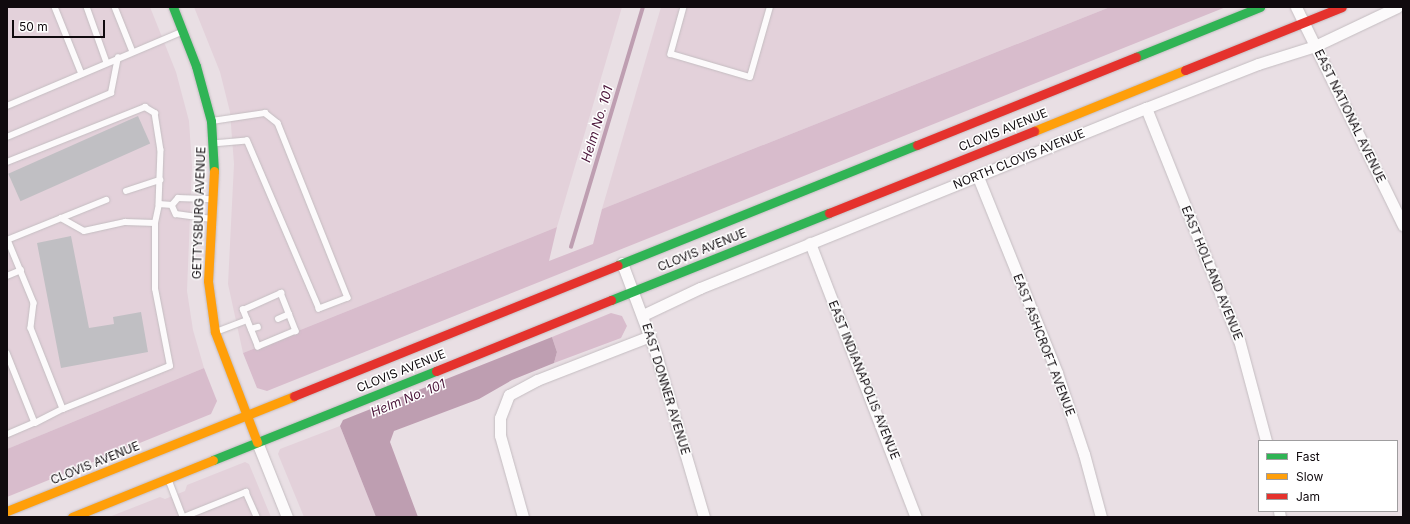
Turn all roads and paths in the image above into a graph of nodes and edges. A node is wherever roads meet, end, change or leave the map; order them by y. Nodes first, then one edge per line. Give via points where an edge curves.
1 (56, 7) edge
2 (87, 7) edge
3 (115, 7) edge
4 (173, 7) edge
5 (684, 7) edge
6 (770, 7) edge
7 (1260, 7) edge
8 (1296, 7) edge
9 (1342, 7) edge
10 (1397, 7) edge
11 (1304, 22) junction
12 (183, 32) junction
13 (1315, 46) junction
14 (133, 52) junction
15 (118, 58) junction
16 (107, 63) junction
17 (82, 74) junction
18 (7, 106) edge
19 (1146, 108) junction
20 (211, 121) junction
21 (7, 137) edge
22 (213, 144) junction
23 (7, 162) edge
24 (978, 177) junction
25 (160, 180) junction
26 (126, 191) dead end
27 (212, 199) junction
28 (106, 200) dead end
29 (158, 204) junction
30 (172, 205) junction
31 (61, 218) junction
32 (211, 219) junction
33 (155, 223) junction
34 (1403, 225) edge
35 (8, 240) edge
36 (810, 243) junction
37 (622, 263) junction
38 (21, 270) junction
39 (7, 276) edge
40 (633, 291) junction
41 (289, 314) junction
42 (643, 315) junction
43 (278, 319) dead end
44 (247, 320) junction
45 (258, 327) dead end
46 (251, 329) junction
47 (215, 332) junction
48 (650, 336) junction
49 (7, 353) edge
50 (63, 409) junction
51 (246, 414) junction
52 (35, 423) junction
53 (7, 434) edge
54 (1266, 440) edge
55 (256, 442) junction
56 (168, 478) junction
57 (7, 511) edge
58 (284, 516) edge
59 (72, 517) edge
60 (184, 517) edge
61 (257, 517) edge
62 (523, 517) edge
63 (704, 517) edge
64 (916, 517) edge
65 (1100, 517) edge

1 - 17 lane
2 - 16 lane
3 - 14 lane
4 - 12 main road, GETTYSBURG AVENUE
5 - 6 lane via 671,54 750,77
7 - 37 main road, CLOVIS AVENUE
8 - 11 street, EAST NATIONAL AVENUE
9 - 11 main road, CLOVIS AVENUE
10 - 13 street, NORTH CLOVIS AVENUE
11 - 13 street, EAST NATIONAL AVENUE
11 - 40 main road, CLOVIS AVENUE
12 - 14 lane
12 - 20 main road, GETTYSBURG AVENUE via 196,66
13 - 19 street, NORTH CLOVIS AVENUE via 1258,64
13 - 34 street, EAST NATIONAL AVENUE
14 - 15 lane
15 - 16 lane
15 - 21 lane via 111,93
16 - 17 lane
17 - 18 lane
19 - 24 street, NORTH CLOVIS AVENUE
19 - 54 street, EAST HOLLAND AVENUE via 1239,340
20 - 22 main road, GETTYSBURG AVENUE
20 - 22 lane via 265,113 278,123 348,298 319,309 247,141
22 - 27 main road, GETTYSBURG AVENUE
23 - 25 lane via 145,107 155,113 161,150
24 - 36 street, NORTH CLOVIS AVENUE
24 - 65 street, EAST ASHCROFT AVENUE via 1057,373 1084,454
25 - 26 lane
25 - 29 lane
27 - 30 lane via 178,198
27 - 32 main road, GETTYSBURG AVENUE
28 - 31 lane
29 - 30 lane
29 - 33 lane
30 - 32 lane via 176,214
31 - 33 lane via 84,231 125,222
31 - 35 lane
32 - 47 main road, GETTYSBURG AVENUE via 208,281
33 - 50 lane via 155,289 170,366
35 - 38 lane
36 - 42 street, NORTH CLOVIS AVENUE via 700,288
36 - 64 street, EAST INDIANAPOLIS AVENUE
37 - 40 street, EAST DONNER AVENUE
37 - 51 main road, CLOVIS AVENUE
38 - 39 lane
38 - 50 lane via 34,303 31,328
40 - 42 street, EAST DONNER AVENUE
40 - 55 main road, CLOVIS AVENUE
41 - 43 lane
41 - 44 lane via 281,294 243,310
41 - 46 lane via 296,332 258,347
42 - 48 street, EAST DONNER AVENUE
44 - 46 lane
44 - 47 lane
45 - 46 lane
47 - 51 main road, GETTYSBURG AVENUE
48 - 62 street via 536,380 509,395 500,418 500,435
48 - 63 street, EAST DONNER AVENUE
49 - 52 lane
50 - 52 lane
51 - 55 main road, GETTYSBURG AVENUE
51 - 57 main road, CLOVIS AVENUE
52 - 53 lane
55 - 56 main road, CLOVIS AVENUE
55 - 58 street
56 - 59 main road, CLOVIS AVENUE
56 - 60 lane
60 - 61 lane via 246,492

